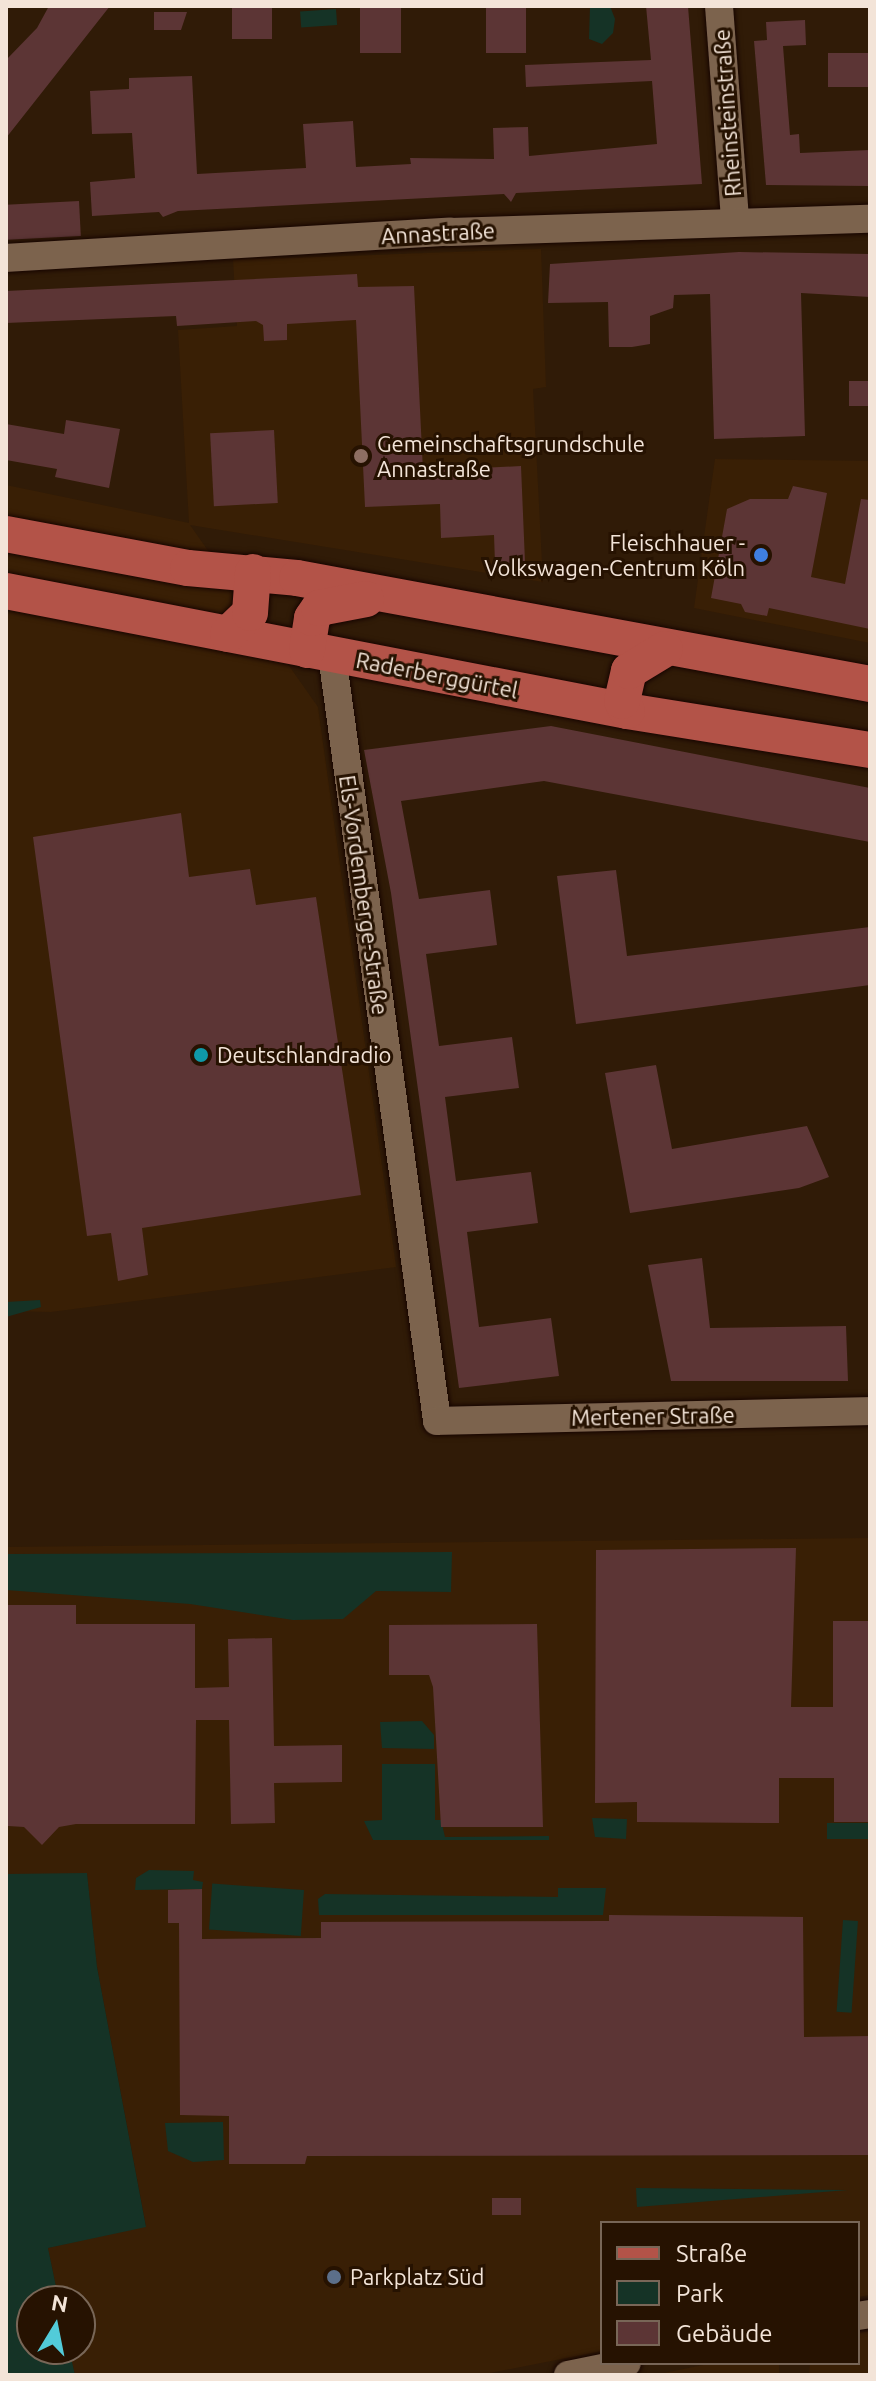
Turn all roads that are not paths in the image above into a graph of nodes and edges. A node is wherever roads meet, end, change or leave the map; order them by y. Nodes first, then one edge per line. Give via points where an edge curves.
1 (719, 6) edge
2 (870, 219) edge
3 (735, 221) junction
4 (6, 258) edge
5 (6, 534) edge
6 (253, 572) junction
7 (6, 591) edge
8 (388, 596) junction
9 (228, 634) junction
10 (665, 649) junction
11 (320, 652) junction
12 (870, 684) edge
13 (627, 711) junction
14 (870, 750) edge
15 (870, 1411) edge
16 (437, 1421) joint
17 (617, 2365) edge
18 (568, 2375) edge

1 - 3 street, Rheinsteinstraße
2 - 3 street, Annastraße
3 - 4 street, Annastraße
5 - 6 main road via 188,568
6 - 8 main road
6 - 9 main road via 250,613
7 - 9 main road, Raderberggürtel
8 - 10 main road
8 - 11 main road via 319,608 312,618
9 - 11 main road, Raderberggürtel
10 - 12 main road
10 - 13 main road via 629,671 622,701
11 - 13 main road, Raderberggürtel
11 - 16 street, Els-Vordemberge-Straße
13 - 14 main road, Raderberggürtel
15 - 16 street, Mertener Straße
17 - 18 street

